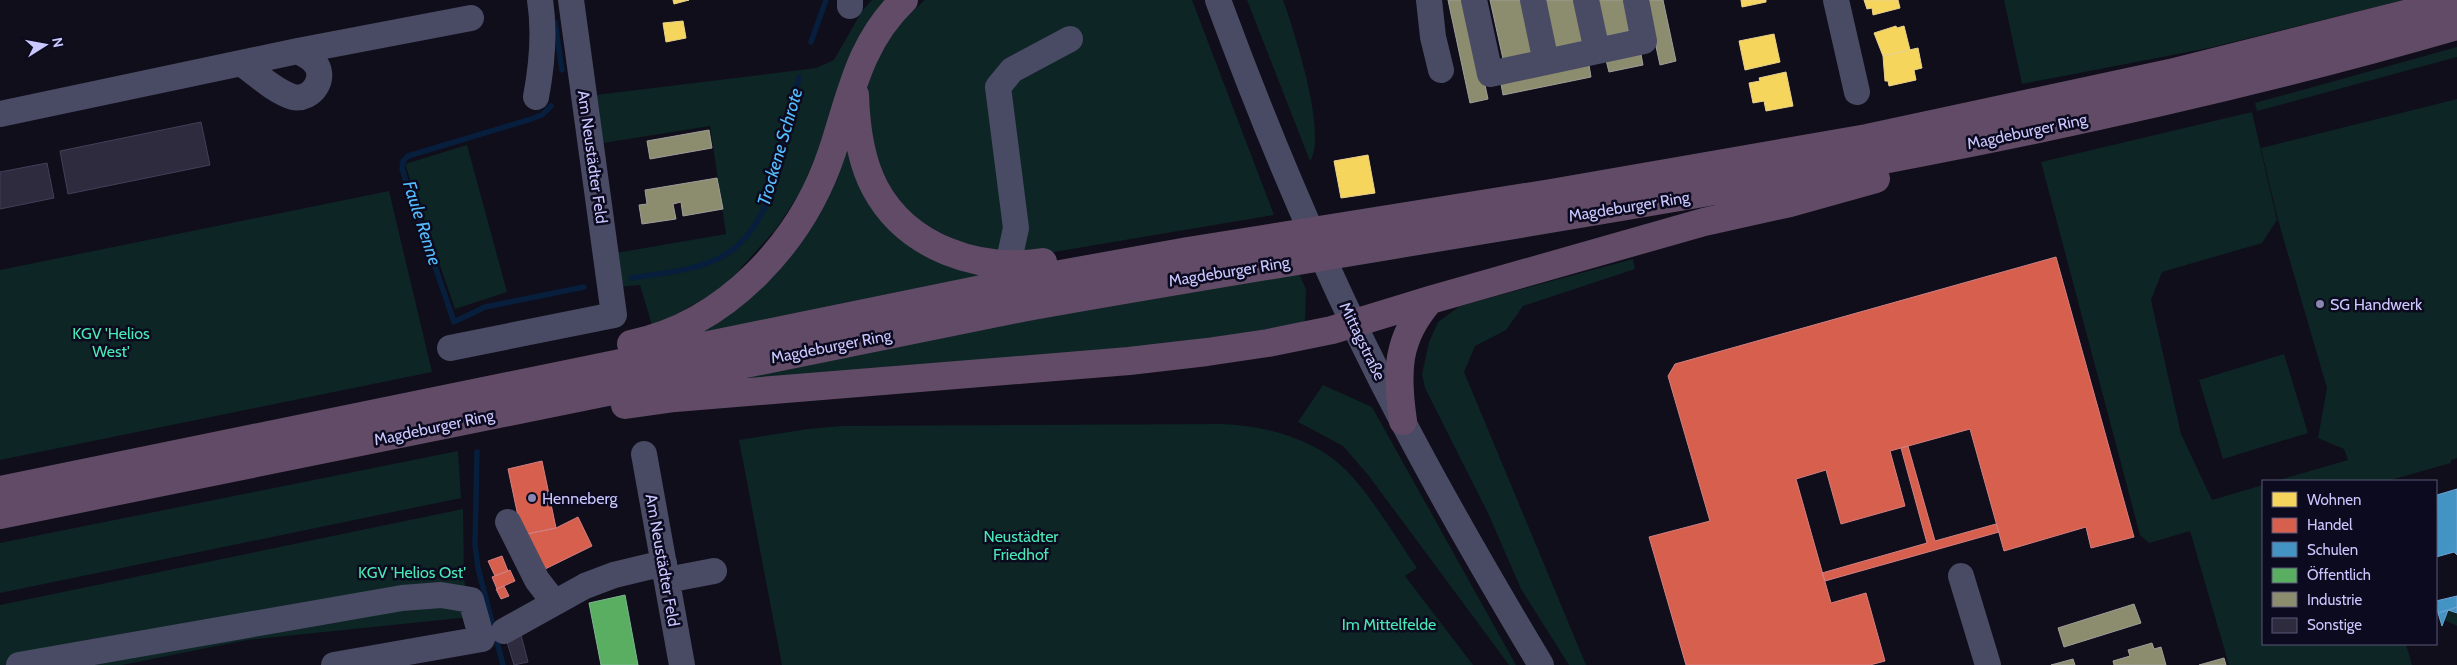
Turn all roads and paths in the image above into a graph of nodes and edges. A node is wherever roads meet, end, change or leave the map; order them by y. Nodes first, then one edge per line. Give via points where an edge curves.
1 (540, 0) edge
2 (570, 0) edge
3 (904, 0) edge
4 (1218, 0) edge
5 (1428, 0) edge
6 (1474, 0) edge
7 (1533, 0) edge
8 (1586, 0) edge
9 (1636, 0) edge
10 (1836, 0) edge
11 (2457, 1) edge
12 (471, 18) dead end
13 (2457, 26) edge
14 (1070, 39) dead end
15 (298, 51) junction
16 (1597, 51) junction
17 (1546, 62) junction
18 (242, 63) junction
19 (1441, 70) dead end
20 (855, 78) junction
21 (1856, 92) dead end
22 (536, 97) dead end
23 (0, 114) edge
24 (2100, 116) junction
25 (1188, 251) junction
26 (1008, 265) junction
27 (1430, 300) junction
28 (1355, 324) junction
29 (450, 348) dead end
30 (502, 386) junction
31 (498, 414) junction
32 (1403, 422) junction
33 (644, 454) dead end
34 (0, 490) edge
35 (0, 515) edge
36 (508, 522) dead end
37 (665, 571) junction
38 (714, 571) dead end
39 (1961, 576) dead end
40 (554, 602) junction
41 (504, 630) dead end
42 (20, 665) edge
43 (334, 665) edge
44 (682, 665) edge
45 (1541, 665) edge
46 (1988, 665) edge

1 - 22 street via 543,20 541,71
2 - 29 street, Am Neustädter Feld via 614,315
3 - 20 highway via 875,33
4 - 28 street, Mittagstraße via 1284,170
5 - 19 street
6 - 17 street via 1490,74
7 - 17 street
8 - 16 street
9 - 16 street via 1644,41
10 - 21 street
11 - 25 highway, Magdeburger Ring via 2161,75 1867,138 1541,195
12 - 15 street
13 - 24 highway, Magdeburger Ring
14 - 26 street via 1012,70 998,87 1016,228
15 - 18 street
15 - 18 street via 316,62 320,76 317,87 307,95 296,97 286,94
16 - 17 street
18 - 23 street
20 - 26 highway via 856,116 862,152 885,205 908,228 941,250 978,261
20 - 30 highway via 831,154 808,206 772,258 745,284 715,307 667,333 526,366
24 - 27 highway via 2074,135 1901,172 1790,203 1704,222
24 - 31 highway, Magdeburger Ring via 1771,182 1022,308
25 - 26 highway via 1156,244
25 - 30 highway, Magdeburger Ring via 1016,282
27 - 28 highway
27 - 32 highway via 1417,315 1403,344 1398,371
28 - 31 highway via 1268,343 1169,357 676,398 524,421
28 - 32 street, Mittagstraße
30 - 34 highway, Magdeburger Ring
31 - 35 highway, Magdeburger Ring
32 - 45 street, Mittagstraße
33 - 37 street, Am Neustädter Feld
36 - 40 street via 537,580
37 - 38 street
37 - 40 street via 598,580
37 - 44 street, Am Neustädter Feld
39 - 46 street
40 - 41 street
42 - 43 street via 402,598 441,594 472,600 482,639

